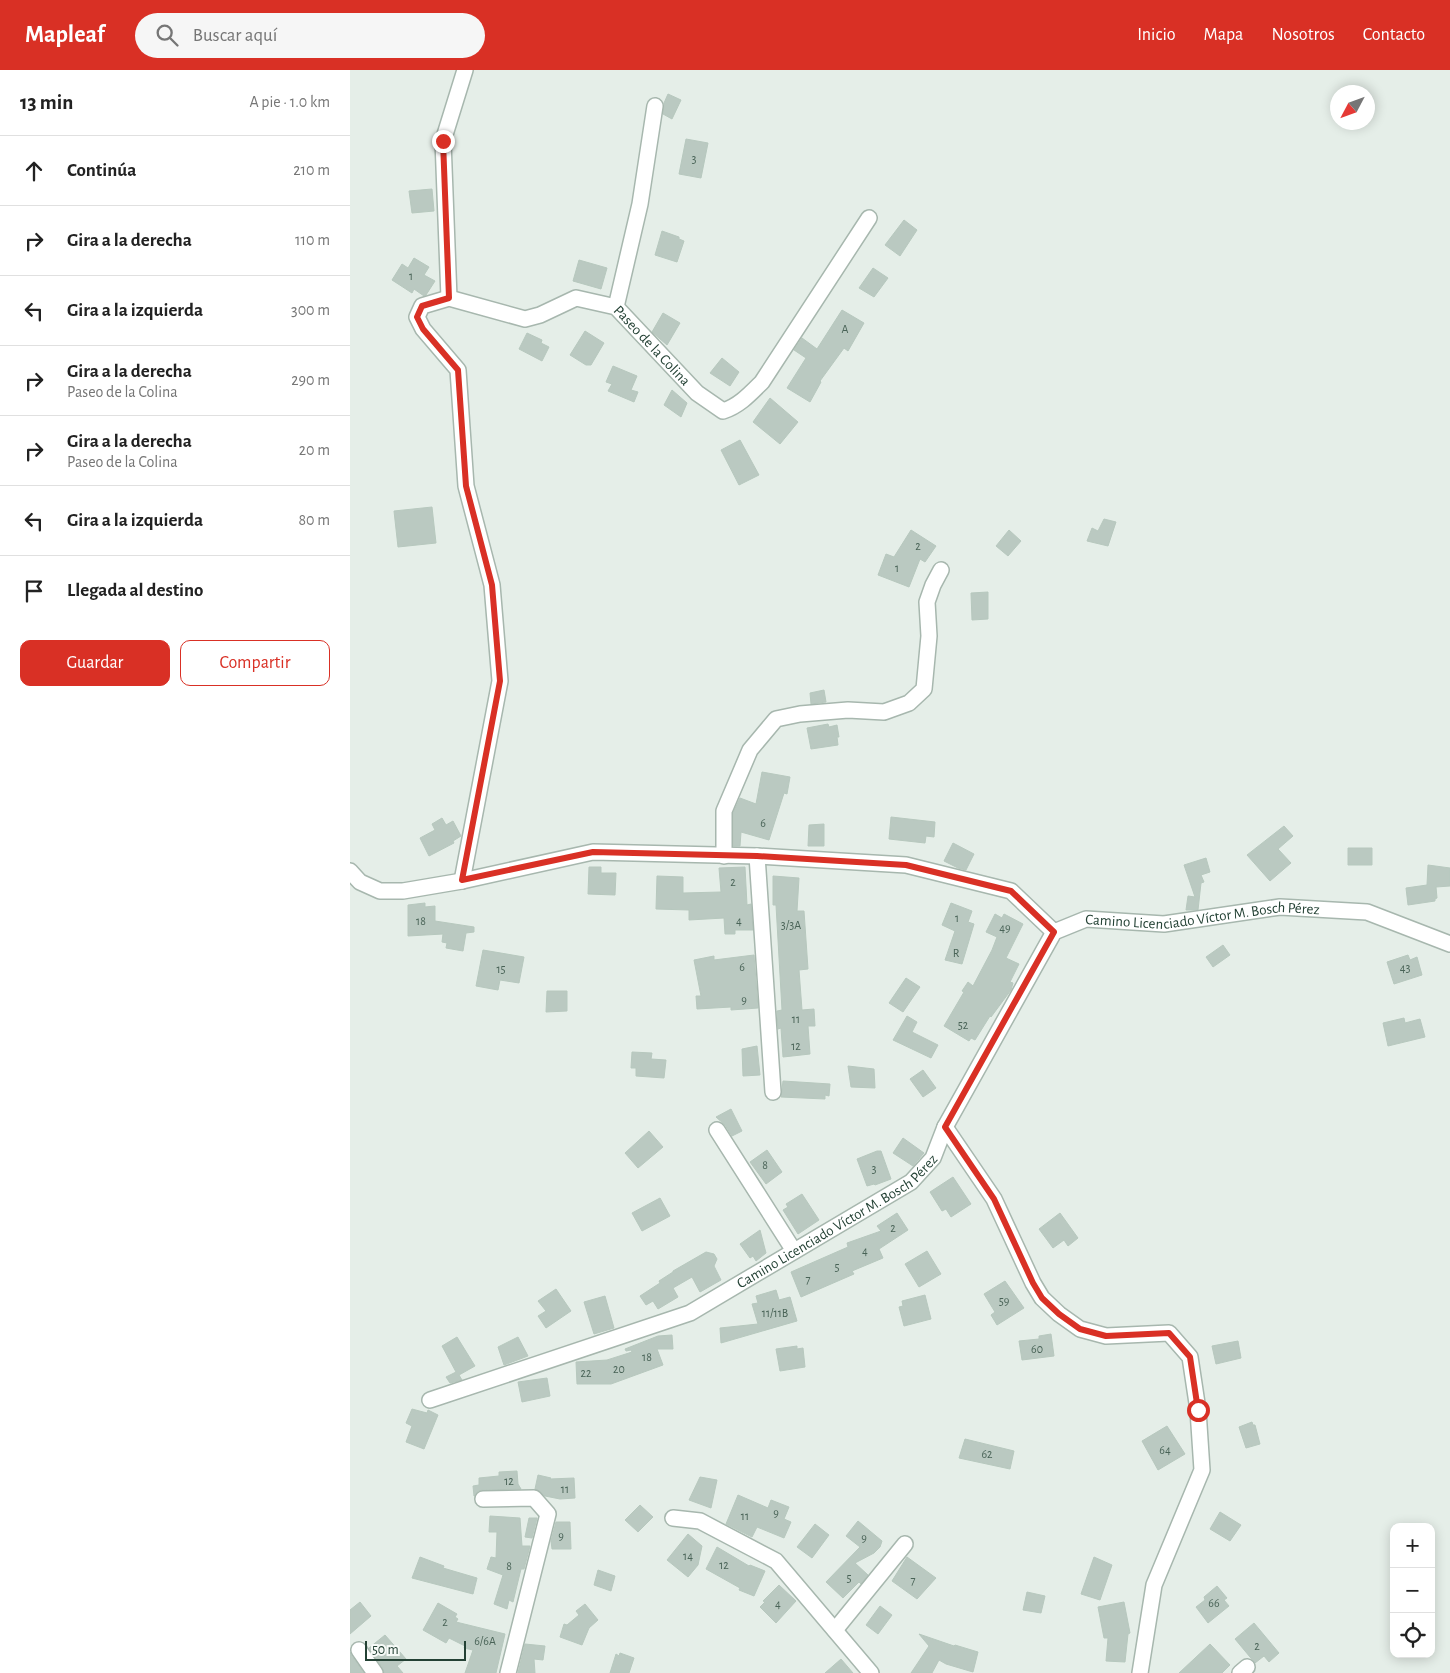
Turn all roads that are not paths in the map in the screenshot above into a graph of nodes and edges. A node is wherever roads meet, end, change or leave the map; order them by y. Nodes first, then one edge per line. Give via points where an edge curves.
1 (465, 70) edge
2 (655, 106) dead end
3 (869, 218) dead end
4 (449, 298) junction
5 (616, 307) junction
6 (941, 570) dead end
7 (724, 856) junction
8 (757, 856) junction
9 (350, 871) edge
10 (462, 880) junction
11 (1054, 932) junction
12 (1450, 944) edge
13 (773, 1092) dead end
14 (945, 1127) junction
15 (717, 1130) dead end
16 (794, 1251) junction
17 (430, 1400) dead end
18 (483, 1499) dead end
19 (673, 1518) dead end
20 (905, 1544) dead end
21 (835, 1630) junction
22 (359, 1650) dead end
23 (375, 1673) edge
24 (508, 1673) edge
25 (871, 1673) edge
26 (1140, 1673) edge

1 - 4 street via 443,141
2 - 5 street via 640,204
3 - 5 street, Paseo de la Colina via 762,382 733,408 723,411 697,393
4 - 5 street, Paseo de la Colina via 525,319 576,298
4 - 10 street via 422,306 417,317 423,329 458,370 466,486 492,585 500,681
6 - 7 street via 928,602 924,690 909,703 884,712 848,710 776,719 750,750 724,812
7 - 8 street
7 - 10 street via 593,852
8 - 11 street via 906,865 1011,891
8 - 13 street
9 - 10 street via 360,882 380,891 403,892
11 - 12 street, Camino Licenciado Víctor M. Bosch Pérez via 1086,919 1164,924 1280,907 1367,912
11 - 14 street, Camino Licenciado Víctor M. Bosch Pérez
14 - 16 street, Camino Licenciado Víctor M. Bosch Pérez via 933,1158 911,1182
14 - 26 street via 994,1199 1042,1298 1059,1314 1080,1329 1106,1336 1169,1333 1190,1357 1202,1470 1154,1585
15 - 16 street
16 - 17 street, Camino Licenciado Víctor M. Bosch Pérez via 690,1313
18 - 24 street via 534,1498 548,1514
19 - 21 street via 700,1520 776,1561
20 - 21 street
21 - 25 street
22 - 23 street

